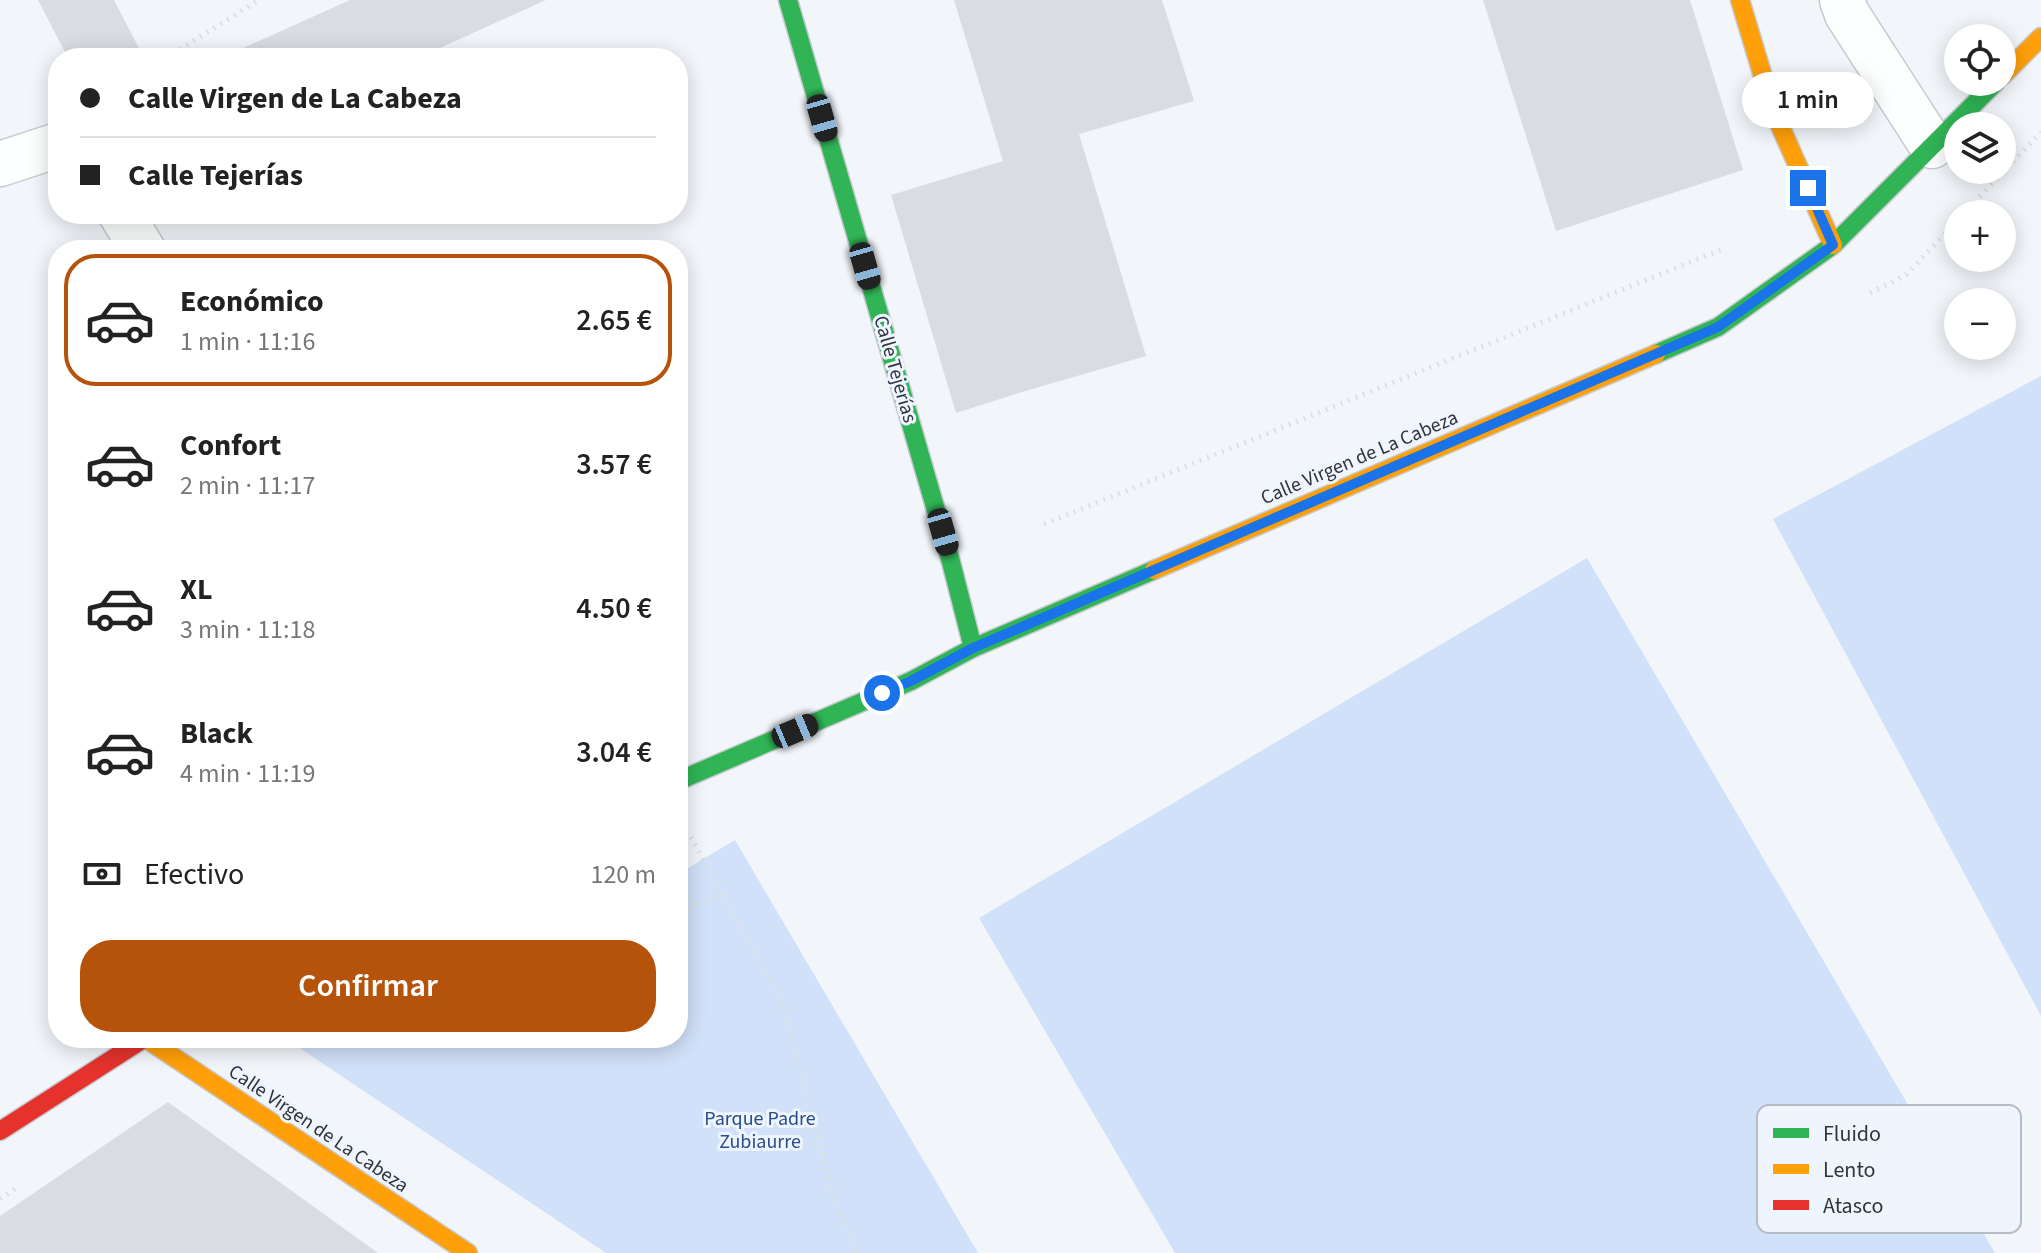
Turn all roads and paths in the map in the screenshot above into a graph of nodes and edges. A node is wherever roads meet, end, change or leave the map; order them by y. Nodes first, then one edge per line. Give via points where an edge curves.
1 (259, 0) edge
2 (788, 0) edge
3 (1740, 0) edge
4 (1842, 0) edge
5 (2041, 37) edge
6 (182, 48) edge
7 (2016, 62) edge
8 (1982, 96) edge
9 (2041, 132) edge
10 (1932, 146) junction
11 (48, 148) edge
12 (0, 164) edge
13 (1976, 200) edge
14 (1733, 245) dead end
15 (1833, 245) junction
16 (1044, 524) dead end
17 (973, 648) junction
18 (688, 777) edge
19 (689, 834) dead end
20 (722, 894) junction
21 (688, 896) edge
22 (693, 906) junction
23 (688, 911) edge
24 (129, 1048) edge
25 (160, 1048) edge
26 (0, 1131) edge
27 (725, 1137) dead end
28 (819, 1143) junction
29 (468, 1253) edge
30 (858, 1253) edge

1 - 6 path
2 - 17 street, Calle Tejerías
3 - 15 street via 1773,110
4 - 10 street
5 - 7 street
8 - 10 street, Calle Virgen de La Cabeza
9 - 13 path
10 - 15 street, Calle Virgen de La Cabeza
11 - 12 street
14 - 16 path
15 - 17 street, Calle Virgen de La Cabeza via 1718,327
17 - 18 street, Calle Virgen de La Cabeza via 911,681
19 - 20 path
20 - 22 path
20 - 28 path via 779,996
21 - 22 path
22 - 23 path
24 - 26 street, Calle Virgen de La Cabeza
25 - 29 street, Calle Virgen de La Cabeza
27 - 28 path via 776,1146
28 - 30 path via 835,1201

